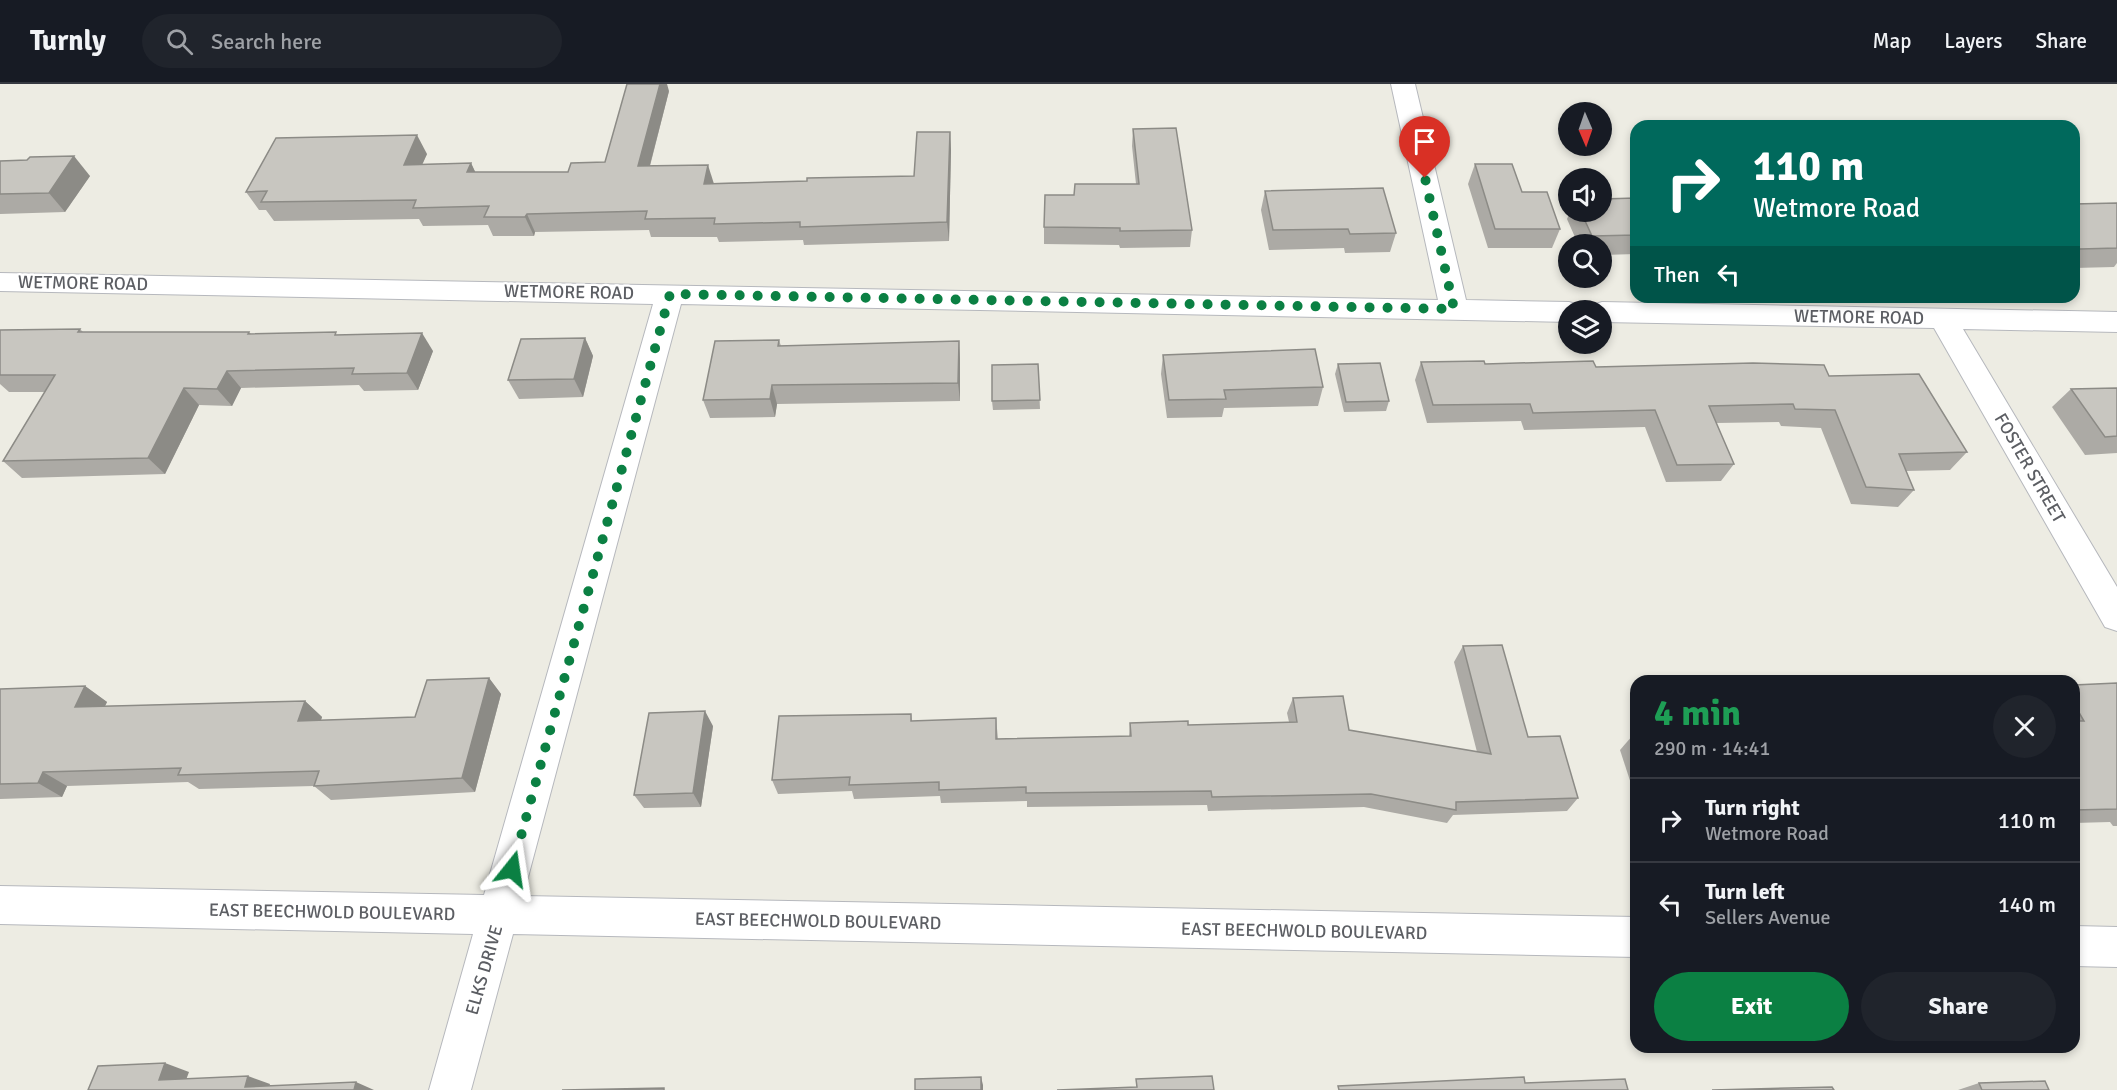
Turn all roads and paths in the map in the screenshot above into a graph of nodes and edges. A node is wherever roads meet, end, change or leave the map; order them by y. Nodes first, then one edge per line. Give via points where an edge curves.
1 (1403, 84) edge
2 (0, 282) edge
3 (670, 294) junction
4 (1454, 309) junction
5 (1558, 312) edge
6 (1612, 312) edge
7 (1943, 319) junction
8 (2117, 322) edge
9 (2117, 617) edge
10 (0, 905) edge
11 (499, 915) junction
12 (1630, 937) edge
13 (2080, 946) edge
14 (2117, 947) edge
15 (450, 1090) edge

1 - 4 street
2 - 3 street, WETMORE ROAD
3 - 4 street, WETMORE ROAD
3 - 11 street, ELKS DRIVE
4 - 5 street, WETMORE ROAD
6 - 7 street, WETMORE ROAD
7 - 8 street, WETMORE ROAD
7 - 9 street, FOSTER STREET
10 - 11 street, EAST BEECHWOLD BOULEVARD
11 - 12 street, EAST BEECHWOLD BOULEVARD
11 - 15 street, ELKS DRIVE
13 - 14 street

